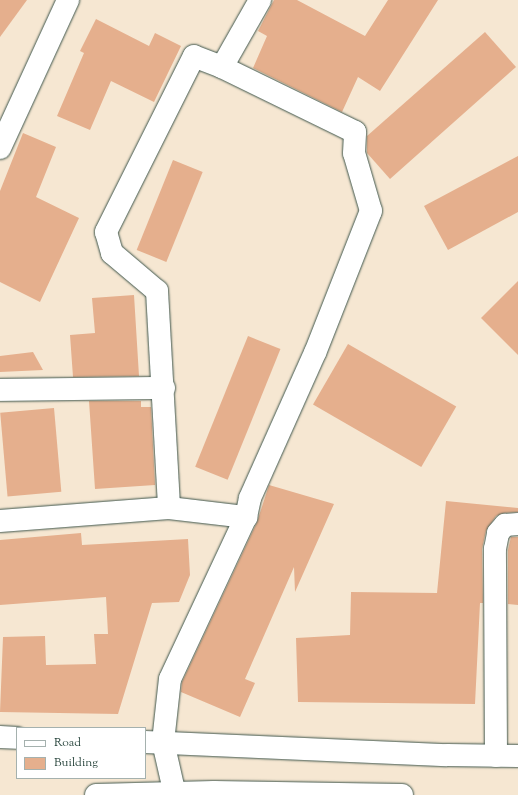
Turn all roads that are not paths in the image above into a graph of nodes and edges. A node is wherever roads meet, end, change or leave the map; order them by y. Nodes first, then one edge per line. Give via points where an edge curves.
1 (68, 0) edge
2 (260, 0) edge
3 (222, 66) junction
4 (0, 148) edge
5 (164, 388) junction
6 (0, 390) edge
7 (169, 508) junction
8 (246, 517) junction
9 (0, 520) edge
10 (518, 524) edge
11 (0, 737) edge
12 (16, 738) edge
13 (154, 742) edge
14 (496, 756) junction
15 (518, 756) edge
16 (175, 794) edge
17 (96, 795) edge
18 (402, 795) edge

1 - 4 street
2 - 3 street
3 - 5 street via 194,56 106,232 112,253 157,291
3 - 8 street via 356,132 354,152 371,211 315,353 250,498
5 - 6 street
5 - 7 street
7 - 8 street
7 - 9 street
8 - 13 street via 170,679
10 - 14 street via 505,525 498,533 496,549
11 - 12 street
13 - 14 street
13 - 16 street
14 - 15 street
16 - 17 street
16 - 18 street

